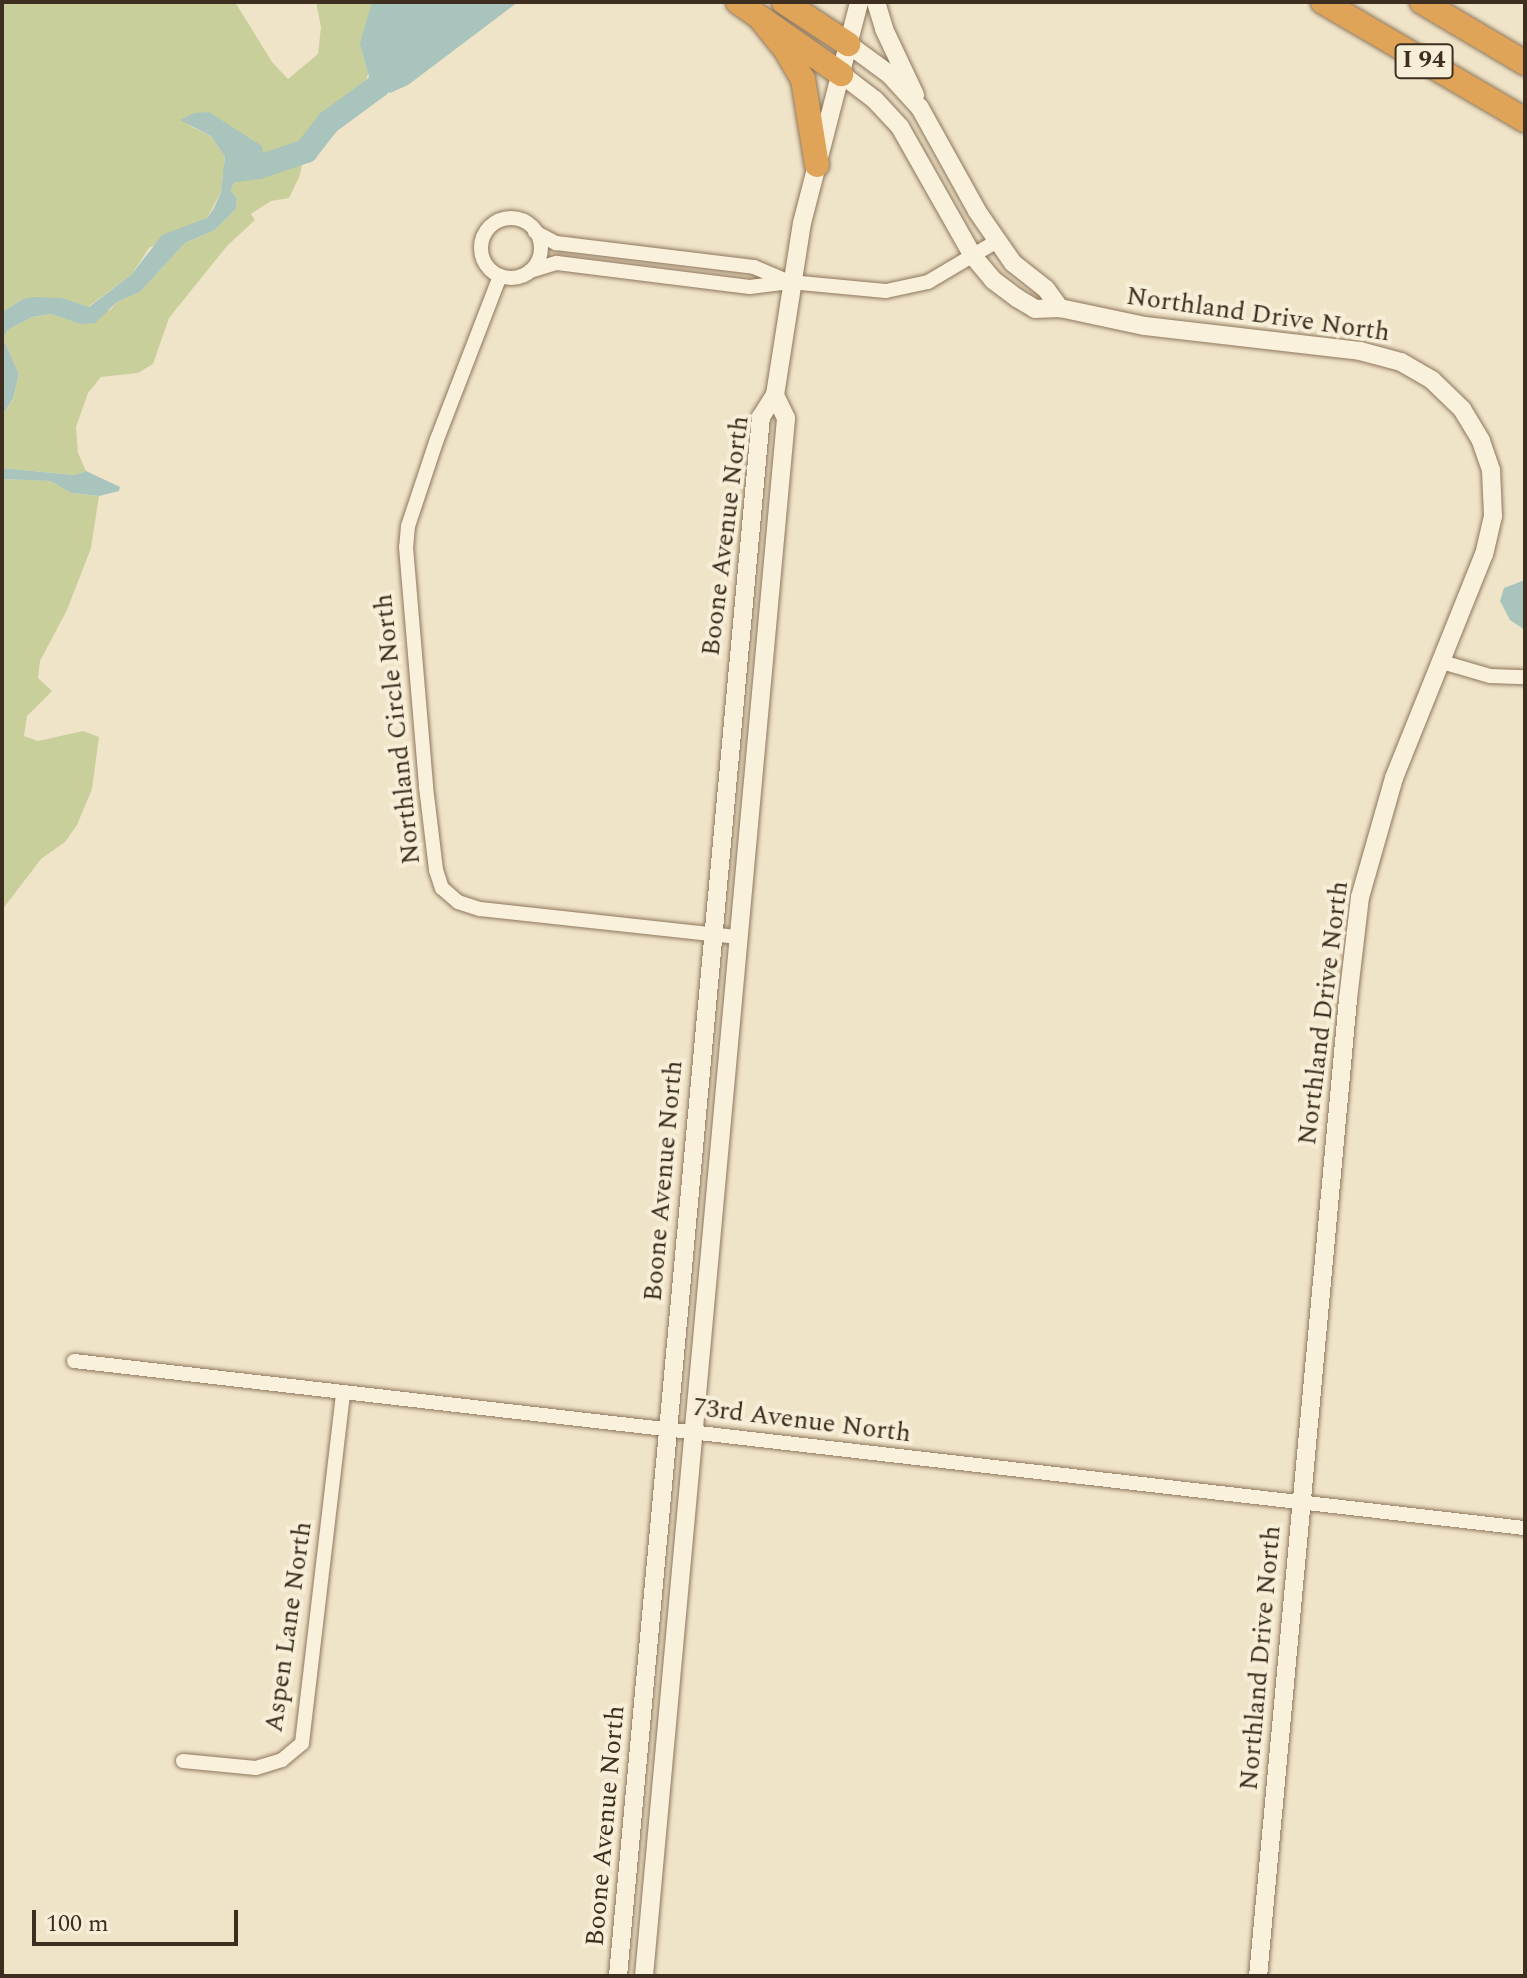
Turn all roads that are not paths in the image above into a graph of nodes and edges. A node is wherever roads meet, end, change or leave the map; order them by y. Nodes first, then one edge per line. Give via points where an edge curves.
1 (738, 2) edge
2 (784, 2) edge
3 (859, 2) edge
4 (876, 2) edge
5 (1323, 2) edge
6 (1422, 2) edge
7 (761, 19) junction
8 (848, 44) junction
9 (1525, 63) edge
10 (841, 74) junction
11 (920, 108) junction
12 (1525, 120) edge
13 (817, 165) junction
14 (535, 232) junction
15 (997, 241) junction
16 (973, 256) junction
17 (530, 271) junction
18 (500, 276) junction
19 (790, 282) junction
20 (1060, 308) junction
21 (775, 395) junction
22 (1442, 662) junction
23 (1525, 677) edge
24 (712, 934) junction
25 (738, 937) junction
26 (74, 1361) dead end
27 (343, 1393) junction
28 (668, 1430) junction
29 (693, 1433) junction
30 (1301, 1503) junction
31 (1525, 1528) edge
32 (183, 1761) dead end
33 (618, 1976) edge
34 (644, 1976) edge
35 (1258, 1976) edge

1 - 7 highway
2 - 8 highway
3 - 8 street, Boone Avenue North
4 - 11 street
5 - 12 highway, I 94
6 - 9 highway, I 94
7 - 10 highway
7 - 13 highway via 803,79
8 - 10 street, Boone Avenue North
8 - 11 street via 889,74
10 - 13 street, Boone Avenue North
10 - 16 street, Northland Drive North via 900,127
11 - 15 street
13 - 19 street, Boone Avenue North
14 - 17 street via 541,249
14 - 18 street via 514,219 486,231 482,257
14 - 19 street via 556,243 754,267
15 - 16 street
15 - 20 street
16 - 19 street via 928,282 900,290
16 - 20 street, Northland Drive North via 993,280 1035,309
17 - 18 street via 513,278
17 - 19 street via 557,263 750,287
18 - 24 street, Northland Circle North via 437,439 407,536 436,870 442,888 458,902 480,909
19 - 21 street, Boone Avenue North
20 - 22 street, Northland Drive North via 1116,322 1382,356 1417,370 1446,393 1481,441 1494,493 1484,554
21 - 24 street, Boone Avenue North via 761,417
21 - 25 street, Boone Avenue North via 786,418
22 - 23 street via 1490,676
22 - 30 street, Northland Drive North via 1394,778 1360,897
24 - 25 street, Northland Circle North
24 - 28 street, Boone Avenue North
25 - 29 street, Boone Avenue North
26 - 27 street, 73rd Avenue North
27 - 28 street, 73rd Avenue North
27 - 32 street, Aspen Lane North via 302,1743 282,1760 256,1768
28 - 29 street, 73rd Avenue North
28 - 33 street, Boone Avenue North
29 - 30 street, 73rd Avenue North
29 - 34 street, Boone Avenue North
30 - 31 street, 73rd Avenue North
30 - 35 street, Northland Drive North

